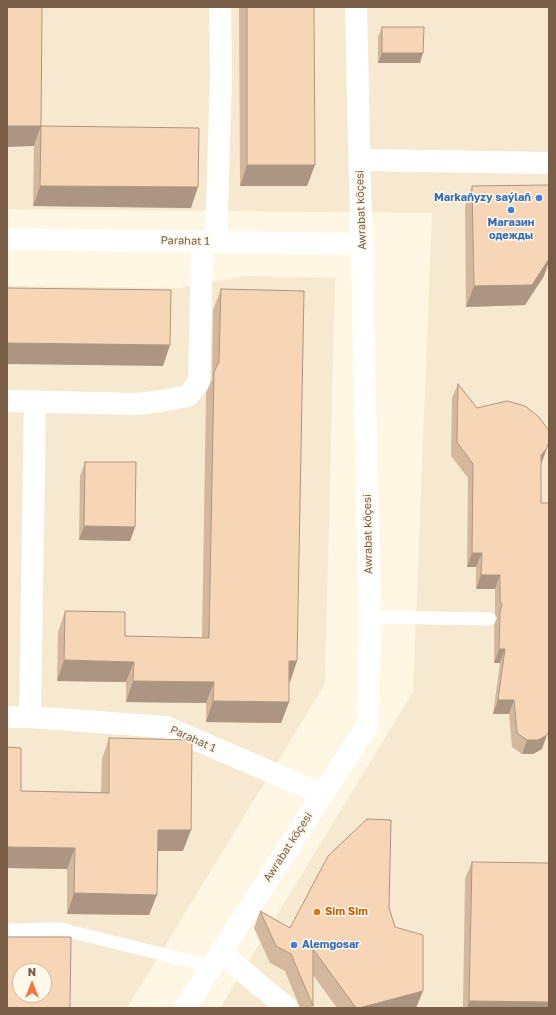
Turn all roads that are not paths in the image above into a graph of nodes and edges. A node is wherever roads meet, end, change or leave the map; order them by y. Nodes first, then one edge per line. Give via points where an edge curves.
1 (220, 7) edge
2 (356, 7) edge
3 (360, 160) junction
4 (549, 163) edge
5 (7, 239) edge
6 (209, 242) junction
7 (362, 244) junction
8 (7, 401) edge
9 (35, 402) junction
10 (370, 617) junction
11 (489, 619) dead end
12 (7, 717) edge
13 (30, 717) junction
14 (322, 794) junction
15 (7, 930) edge
16 (216, 959) junction
17 (185, 1008) edge
18 (287, 1008) edge

1 - 6 street via 221,76
2 - 3 street, Awrabat köçesi
3 - 4 street
3 - 7 street, Awrabat köçesi
5 - 6 street, Parahat 1
6 - 7 street, Parahat 1
6 - 9 street via 199,382 188,396 138,404
7 - 10 street, Awrabat köçesi
8 - 9 street
9 - 13 street
10 - 11 lane
10 - 14 street, Awrabat köçesi via 368,724
12 - 13 street, Parahat 1
13 - 14 street, Parahat 1 via 166,727
14 - 16 street, Awrabat köçesi
15 - 16 lane via 60,929
16 - 17 street, Awrabat köçesi
16 - 18 street

